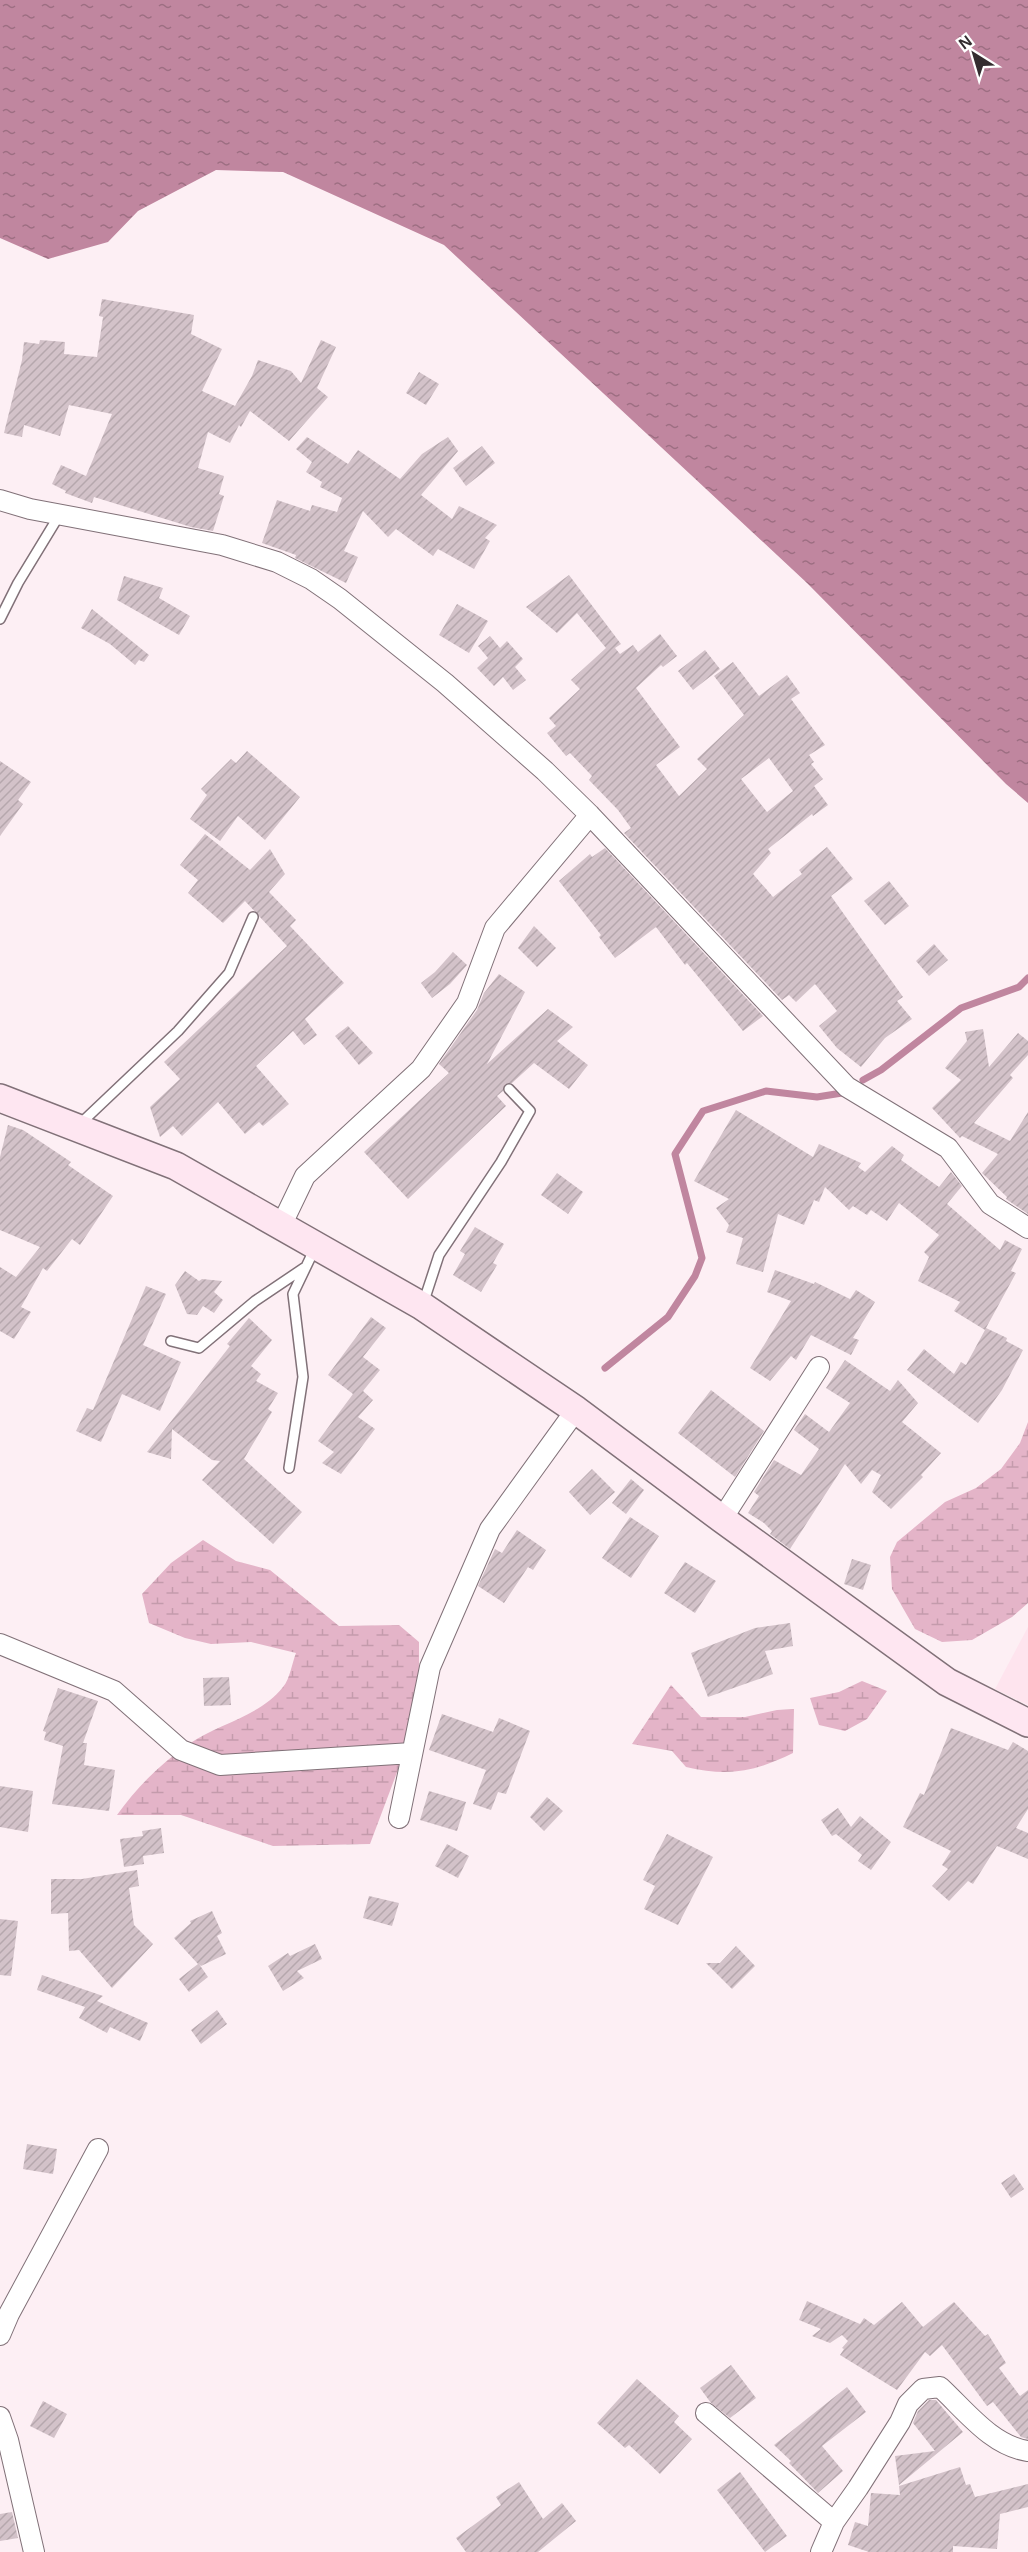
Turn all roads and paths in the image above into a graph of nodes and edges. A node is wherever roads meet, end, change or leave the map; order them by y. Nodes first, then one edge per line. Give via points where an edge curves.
1 (0, 500) edge
2 (60, 514) junction
3 (0, 619) edge
4 (590, 814) junction
5 (253, 917) dead end
6 (508, 1089) dead end
7 (0, 1098) edge
8 (76, 1127) junction
9 (281, 1226) junction
10 (1028, 1228) edge
11 (311, 1256) junction
12 (422, 1306) junction
13 (171, 1341) dead end
14 (819, 1367) dead end
15 (576, 1410) junction
16 (289, 1468) dead end
17 (722, 1519) junction
18 (0, 1644) edge
19 (1028, 1723) edge
20 (412, 1753) junction
21 (399, 1818) dead end
22 (98, 2149) dead end
23 (0, 2335) edge
24 (706, 2413) dead end
25 (0, 2417) edge
26 (1028, 2451) edge
27 (834, 2522) junction
28 (34, 2552) edge
29 (821, 2552) edge

1 - 2 street
2 - 3 lane
2 - 4 street via 222,545 276,562 311,579 445,683
4 - 9 street via 495,928 467,1003 421,1069 305,1176
4 - 10 street via 847,1087 948,1148 990,1204
5 - 8 lane via 229,974 178,1031
6 - 12 lane via 530,1111 439,1255
7 - 8 main road
8 - 9 main road via 176,1166
9 - 11 main road
11 - 12 main road
11 - 13 lane via 200,1348
11 - 16 lane via 293,1294 303,1377
12 - 15 main road
14 - 17 street
15 - 17 main road
15 - 20 street via 490,1529 430,1667
17 - 19 main road via 947,1682
18 - 20 street via 114,1692 181,1750 220,1765
20 - 21 street
22 - 23 street
24 - 27 street
25 - 28 street
26 - 27 street via 1013,2449 997,2439 940,2386 923,2389 908,2404
27 - 29 street

